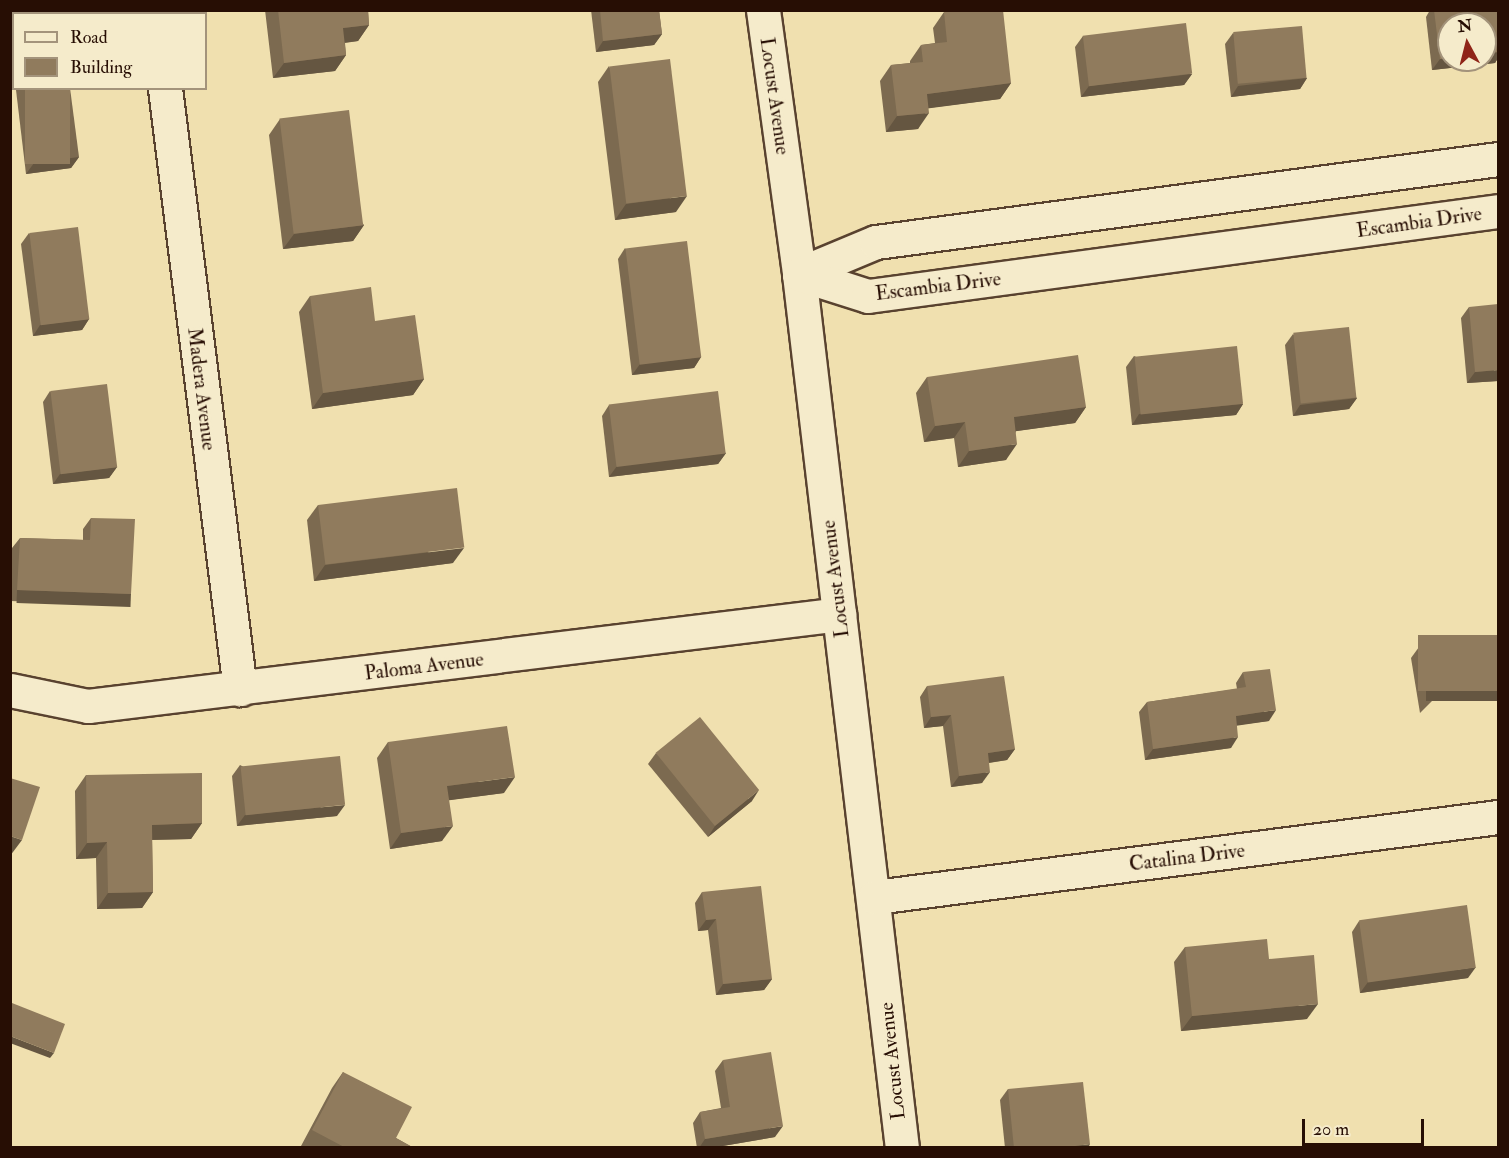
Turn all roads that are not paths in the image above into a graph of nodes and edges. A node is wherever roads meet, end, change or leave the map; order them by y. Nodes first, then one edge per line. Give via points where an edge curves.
1 (763, 10) edge
2 (165, 90) edge
3 (1498, 159) edge
4 (1498, 211) edge
5 (799, 274) junction
6 (839, 614) junction
7 (240, 689) junction
8 (10, 690) edge
9 (1498, 817) edge
10 (875, 897) junction
11 (902, 1148) edge

1 - 5 street, Locust Avenue
2 - 7 street, Madera Avenue
3 - 5 street via 876,242
4 - 5 street, Escambia Drive via 867,296
5 - 6 street, Locust Avenue
6 - 7 street, Paloma Avenue
6 - 10 street, Locust Avenue
7 - 8 street, Paloma Avenue via 88,706
9 - 10 street, Catalina Drive
10 - 11 street, Locust Avenue

